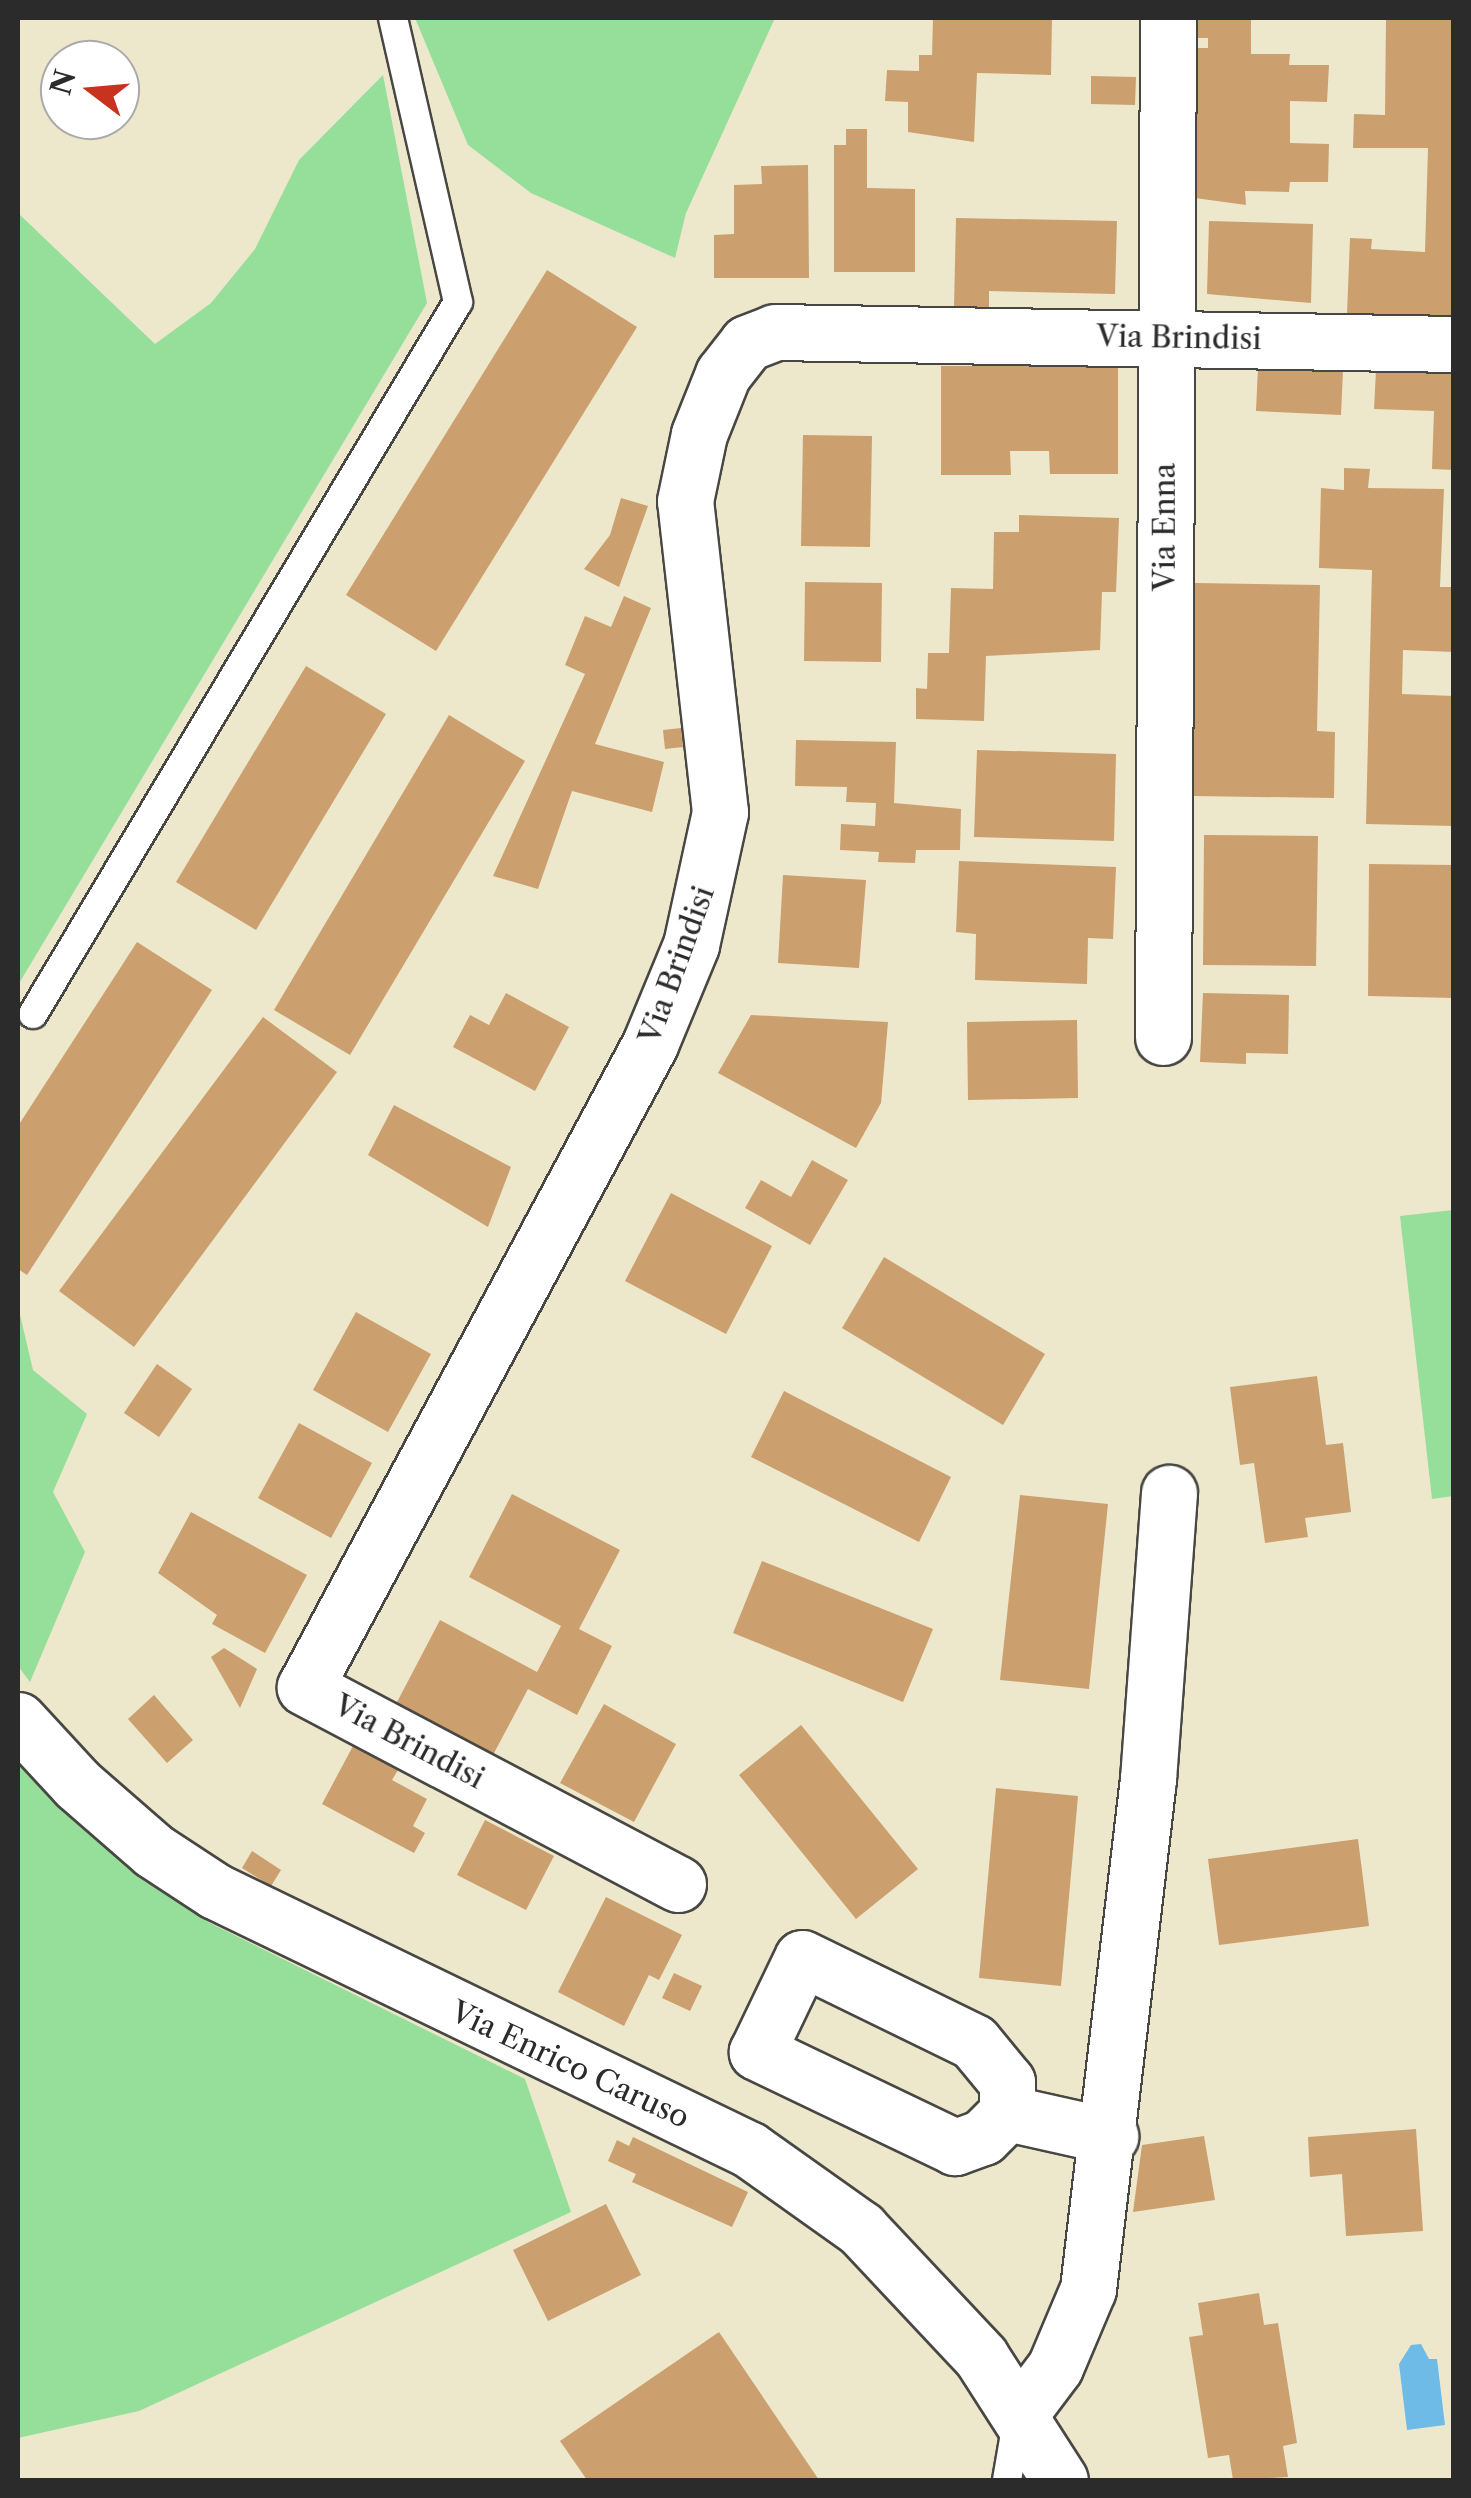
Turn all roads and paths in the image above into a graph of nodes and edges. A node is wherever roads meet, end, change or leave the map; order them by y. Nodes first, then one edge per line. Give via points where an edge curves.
1 (393, 18) edge
2 (1168, 18) edge
3 (1166, 337) junction
4 (1454, 344) edge
5 (33, 1014) dead end
6 (1163, 1037) dead end
7 (1169, 1493) dead end
8 (18, 1720) edge
9 (678, 1884) dead end
10 (1007, 2113) dead end
11 (1110, 2136) junction
12 (1019, 2415) junction
13 (1007, 2480) edge
14 (1060, 2480) edge

1 - 5 lane via 458,302
2 - 3 street, Via Enna
3 - 4 street, Via Brindisi
3 - 6 street, Via Enna
3 - 9 street, Via Brindisi via 775,332 747,343 723,374 699,434 685,501 720,812 690,945 650,1044 305,1687
7 - 11 street via 1148,1780
8 - 12 street, Via Enrico Caruso via 154,1851 216,1890 750,2150 861,2229 981,2357
10 - 11 street
11 - 12 street via 1079,2318 1055,2367
12 - 13 lane
12 - 14 street, Via Enrico Caruso

